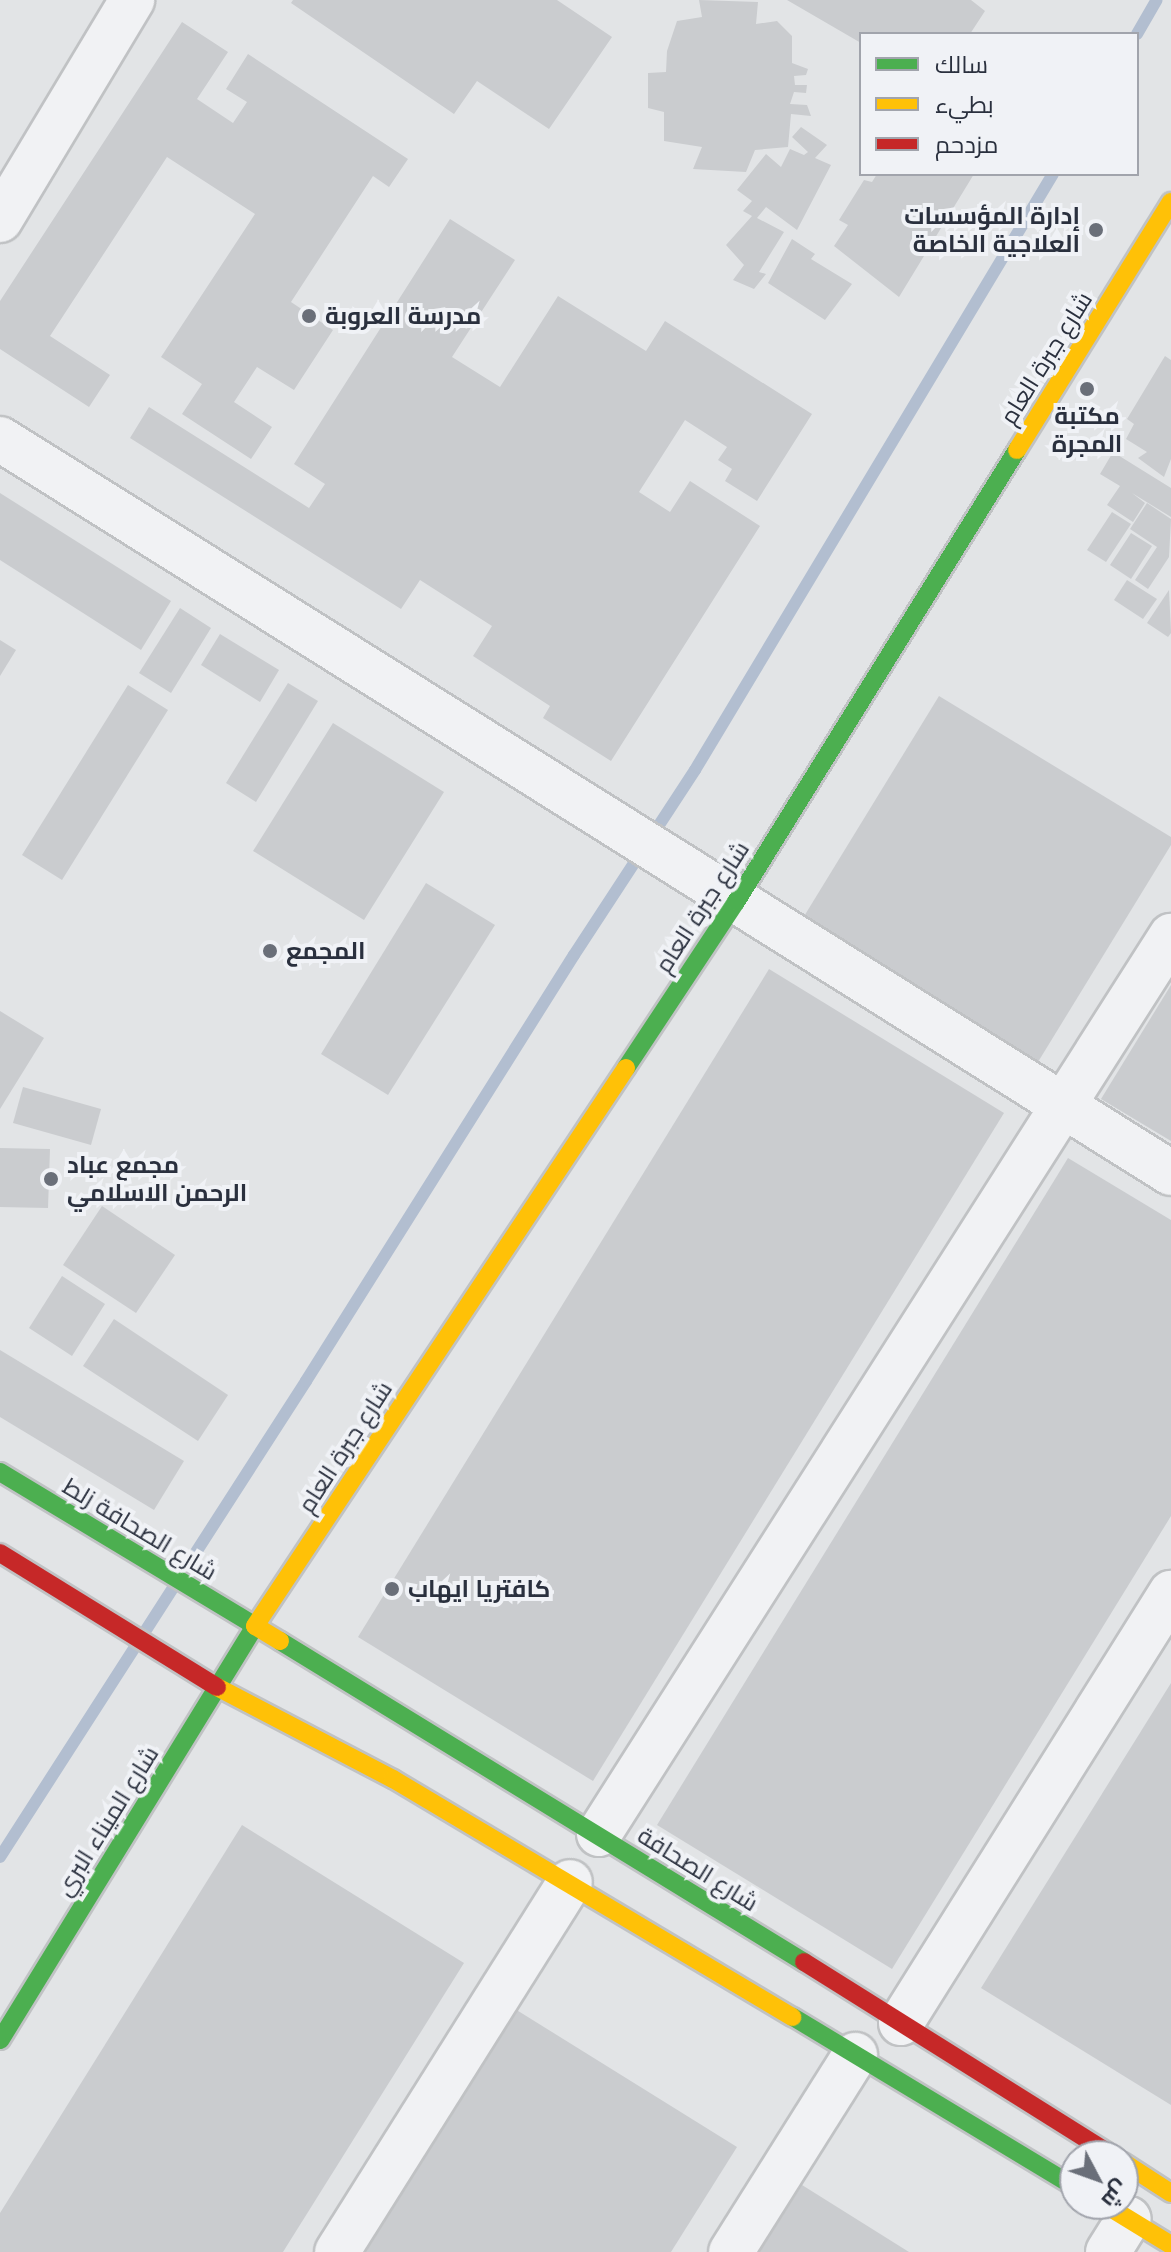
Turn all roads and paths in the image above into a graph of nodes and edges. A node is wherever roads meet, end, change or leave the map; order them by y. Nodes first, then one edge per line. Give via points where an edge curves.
1 (132, 0) edge
2 (1171, 202) edge
3 (0, 220) edge
4 (0, 439) edge
5 (736, 902) junction
6 (1171, 936) edge
7 (1063, 1106) junction
8 (1171, 1173) edge
9 (0, 1472) edge
10 (0, 1553) edge
11 (1171, 1593) edge
12 (255, 1626) junction
13 (217, 1687) junction
14 (599, 1834) junction
15 (570, 1882) junction
16 (901, 2023) junction
17 (0, 2040) edge
18 (855, 2055) junction
19 (1087, 2140) edge
20 (1139, 2172) edge
21 (1059, 2177) edge
22 (1171, 2193) edge
23 (1113, 2225) edge
24 (1171, 2245) edge
25 (337, 2252) edge
26 (731, 2252) edge

1 - 3 street
2 - 5 main road, شارع جبرة العام
4 - 5 street
5 - 7 street
5 - 12 main road, شارع جبرة العام
6 - 7 street
7 - 8 street
7 - 14 street
9 - 12 main road, شارع الصحافة زلط
10 - 13 main road
11 - 16 street
12 - 13 main road, شارع الميناء البري
12 - 14 main road, شارع الصحافة
13 - 15 main road via 393,1779
13 - 17 main road, شارع الميناء البري
14 - 16 main road, شارع الصحافة
15 - 18 main road
15 - 25 street
16 - 19 main road, شارع الصحافة
18 - 21 main road
18 - 26 street
20 - 22 main road
23 - 24 main road

